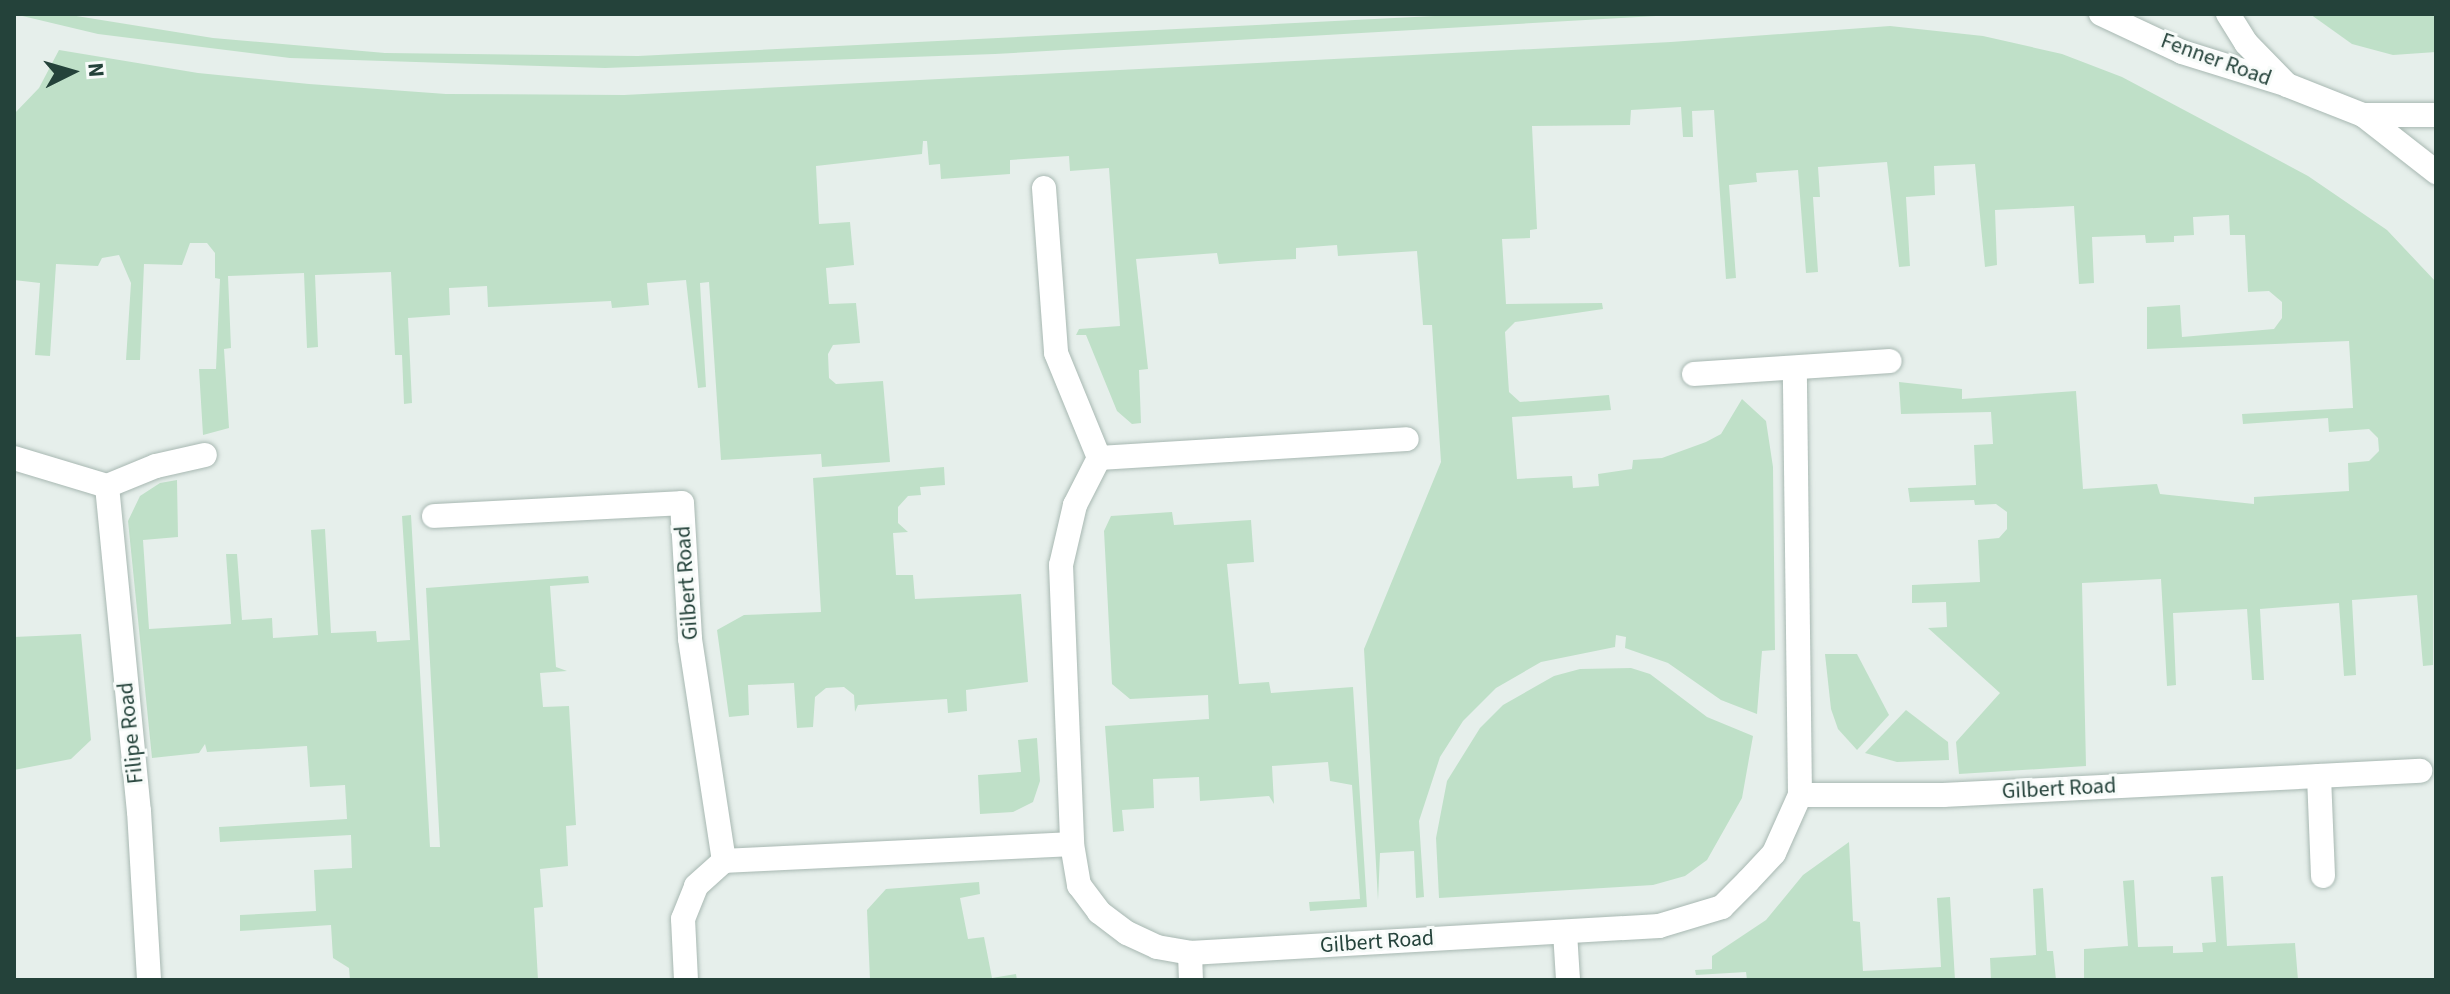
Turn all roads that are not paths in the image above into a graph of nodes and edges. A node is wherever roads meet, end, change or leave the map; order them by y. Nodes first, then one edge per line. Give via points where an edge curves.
1 (2101, 14) edge
2 (2228, 14) edge
3 (2287, 85) junction
4 (2363, 115) junction
5 (2436, 115) edge
6 (2436, 172) edge
7 (1044, 188) dead end
8 (1890, 361) dead end
9 (1795, 368) junction
10 (1694, 374) dead end
11 (1407, 439) dead end
12 (205, 455) dead end
13 (14, 458) edge
14 (1099, 458) junction
15 (107, 486) junction
16 (434, 516) dead end
17 (2420, 771) dead end
18 (2319, 776) junction
19 (1800, 795) junction
20 (1072, 844) junction
21 (724, 861) junction
22 (2323, 876) dead end
23 (1565, 932) junction
24 (1190, 953) junction
25 (149, 980) edge
26 (686, 980) edge
27 (1191, 980) edge
28 (1568, 980) edge

1 - 3 street, Fenner Road via 2182,52
2 - 3 street via 2246,43
3 - 4 street, Fenner Road
4 - 5 street
4 - 6 street
7 - 14 street via 1056,353
8 - 9 street
9 - 10 street
9 - 19 street, Gilbert Road
11 - 14 street
12 - 15 street via 156,466
13 - 15 street
14 - 20 street, Gilbert Road via 1075,505 1061,565
15 - 25 street, Filipe Road via 139,811
16 - 21 street, Gilbert Road via 682,503 690,639
17 - 18 street, Gilbert Road
18 - 19 street, Gilbert Road via 1943,795
18 - 22 street
19 - 23 street, Gilbert Road via 1774,853 1722,907 1659,926
20 - 21 street
20 - 24 street, Gilbert Road via 1079,885 1099,912 1157,947
21 - 26 street via 696,886 683,919
23 - 24 street, Gilbert Road
23 - 28 street
24 - 27 street

